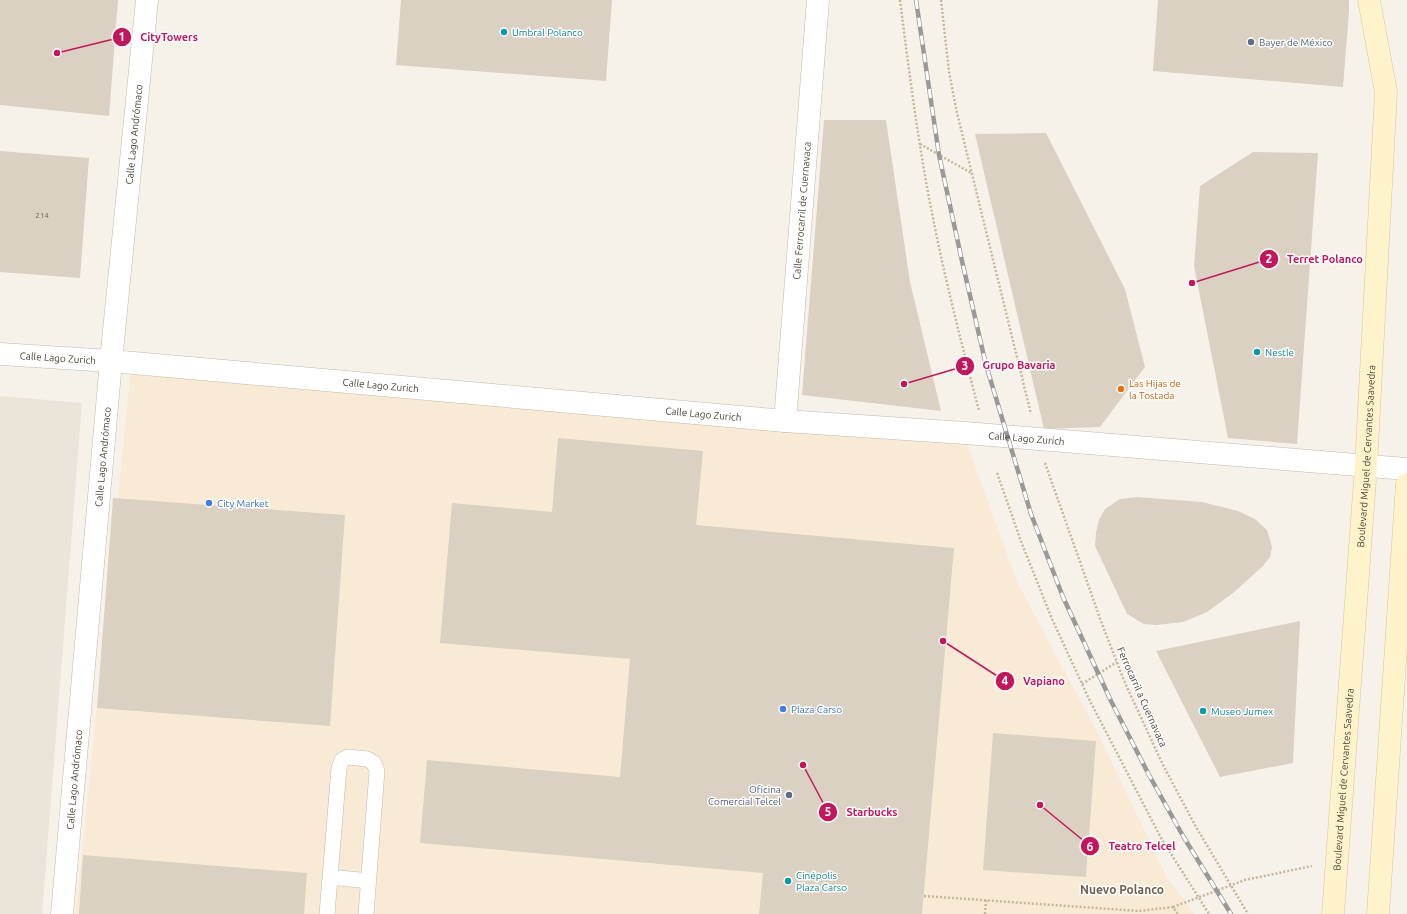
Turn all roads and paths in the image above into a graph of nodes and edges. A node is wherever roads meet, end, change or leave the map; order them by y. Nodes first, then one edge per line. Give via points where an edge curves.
1 (147, 0) edge
2 (818, 0) edge
3 (900, 0) edge
4 (941, 0) edge
5 (1369, 0) edge
6 (920, 144) junction
7 (972, 174) junction
8 (0, 354) edge
9 (110, 361) junction
10 (980, 416) dead end
11 (1033, 420) dead end
12 (785, 421) junction
13 (1366, 466) junction
14 (1407, 469) edge
15 (997, 473) dead end
16 (1048, 474) dead end
17 (1407, 484) edge
18 (1404, 600) edge
19 (1117, 662) junction
20 (1082, 684) junction
21 (1336, 861) junction
22 (330, 877) junction
23 (369, 880) junction
24 (1230, 885) junction
25 (924, 896) dead end
26 (1198, 897) junction
27 (986, 900) junction
28 (1173, 907) junction
29 (62, 914) edge
30 (327, 914) edge
31 (366, 914) edge
32 (985, 914) edge
33 (1178, 914) edge
34 (1209, 914) edge
35 (1248, 914) edge
36 (1333, 914) edge
37 (1378, 914) edge

1 - 9 street, Calle Lago Andrómaco
2 - 12 street, Calle Ferrocarril de Cuernavaca
3 - 6 path
4 - 7 path via 949,72
5 - 13 main road, Boulevard Miguel de Cervantes Saavedra via 1386,92
6 - 7 path
6 - 10 path via 932,214
7 - 11 path
8 - 9 street, Calle Lago Zurich
9 - 12 street, Calle Lago Zurich
9 - 29 street, Calle Lago Andrómaco
12 - 13 street, Calle Lago Zurich
13 - 14 street, Calle Lago Zurich
13 - 21 main road, Boulevard Miguel de Cervantes Saavedra
15 - 20 path via 1052,619
16 - 19 path, Ferrocarril a Cuernavaca
17 - 18 main road
18 - 37 main road
19 - 20 path
19 - 24 path, Ferrocarril a Cuernavaca via 1163,765
20 - 26 path via 1161,838
21 - 24 path
21 - 36 main road, Boulevard Miguel de Cervantes Saavedra
22 - 23 lane
22 - 23 lane via 339,768 342,760 348,757 367,758 374,763 377,771
22 - 30 lane
23 - 31 lane
24 - 26 path
24 - 35 path, Ferrocarril a Cuernavaca
25 - 27 path
26 - 28 path
26 - 34 path
27 - 28 path via 1139,911
27 - 32 path
28 - 33 path

